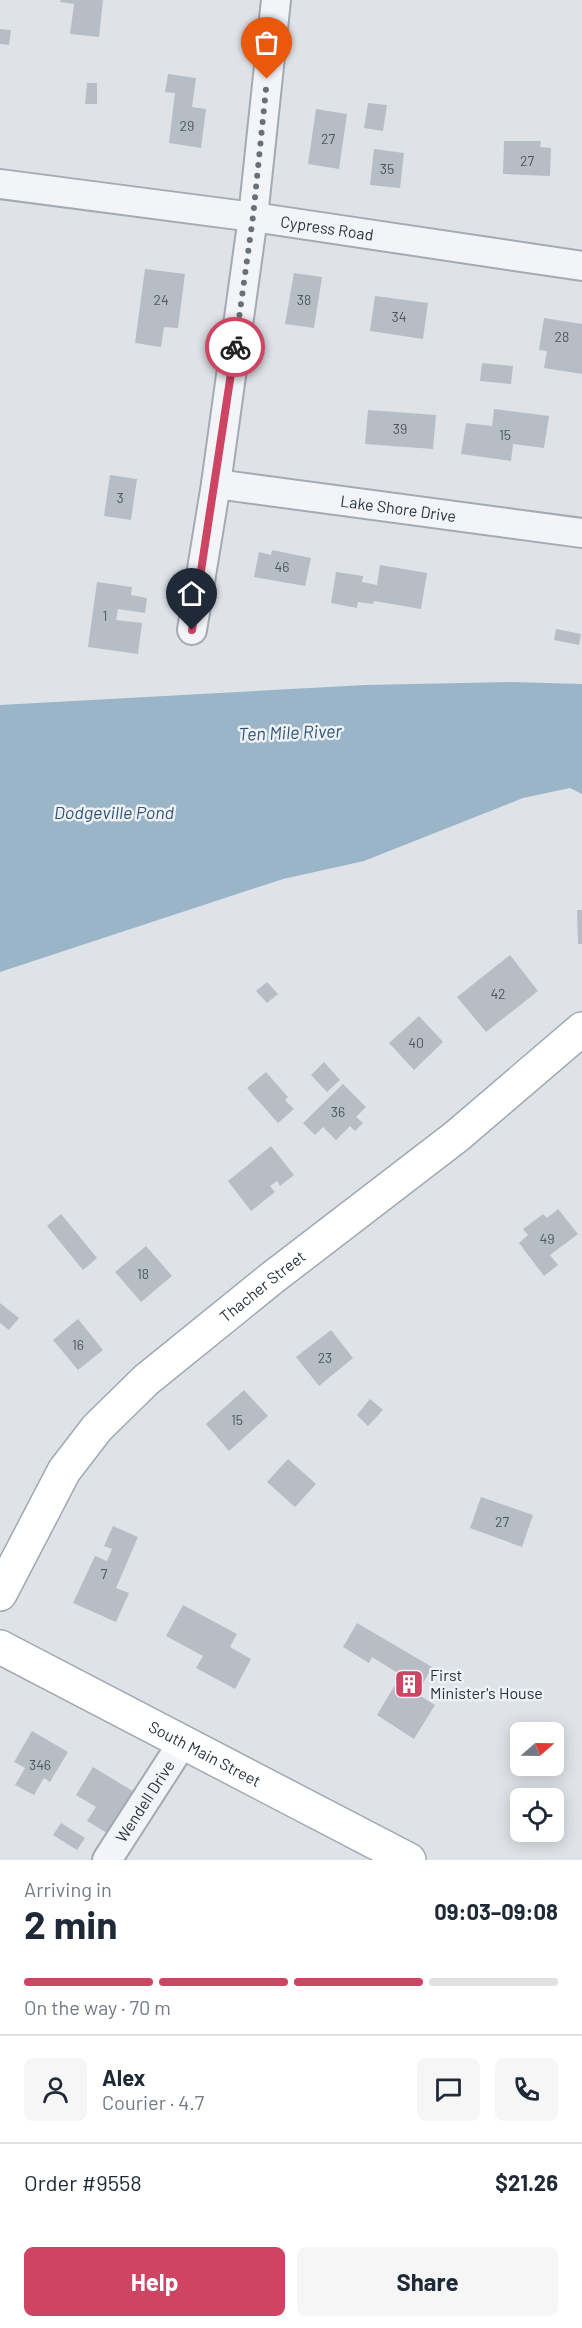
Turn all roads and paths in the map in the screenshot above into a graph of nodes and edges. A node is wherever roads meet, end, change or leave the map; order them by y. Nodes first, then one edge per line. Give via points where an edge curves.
1 (276, 0) edge
2 (0, 184) edge
3 (253, 217) junction
4 (582, 266) edge
5 (216, 484) junction
6 (582, 533) edge
7 (192, 630) dead end
8 (582, 1029) edge
9 (0, 1594) edge
10 (0, 1647) edge
11 (183, 1742) junction
12 (107, 1860) edge
13 (409, 1860) edge

1 - 3 street
2 - 3 street, Cypress Road
3 - 4 street, Cypress Road
3 - 5 street
5 - 6 street, Lake Shore Drive
5 - 7 street
8 - 9 main road, Thacher Street via 458,1136 146,1380 97,1428 64,1471
10 - 11 main road, South Main Street
11 - 12 street, Wendell Drive
11 - 13 main road, South Main Street

